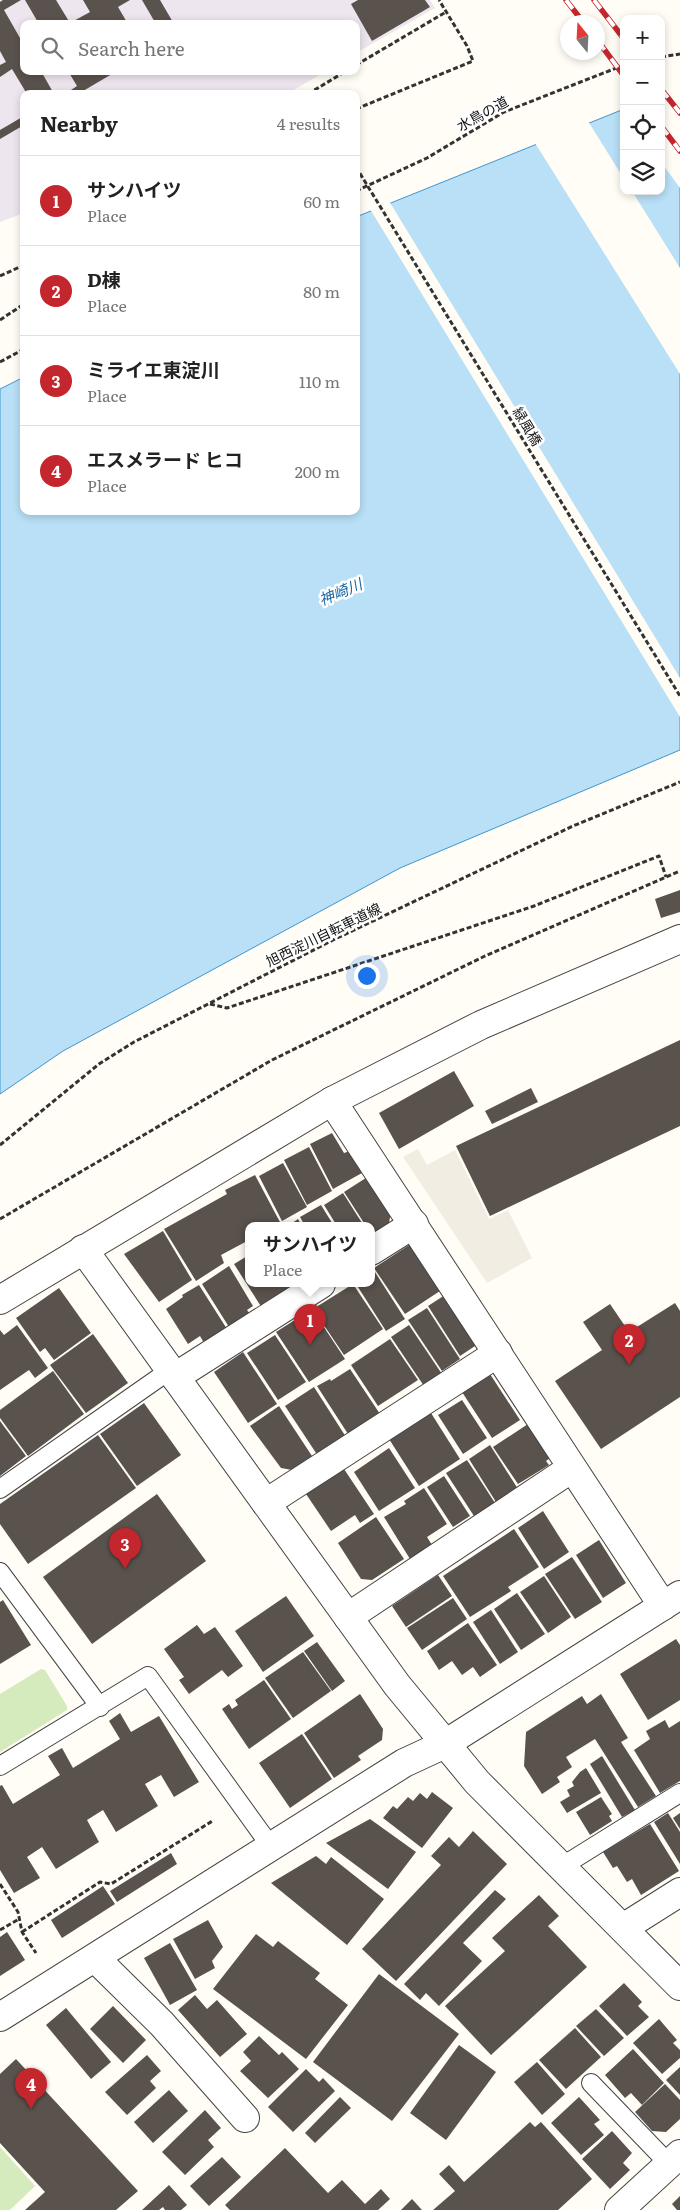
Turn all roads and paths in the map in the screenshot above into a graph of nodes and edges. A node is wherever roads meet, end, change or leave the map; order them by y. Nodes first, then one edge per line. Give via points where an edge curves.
1 (439, 0) edge
2 (446, 12) junction
3 (680, 54) edge
4 (665, 56) edge
5 (360, 63) edge
6 (620, 67) edge
7 (339, 75) edge
8 (315, 90) edge
9 (360, 107) edge
10 (360, 174) edge
11 (360, 189) edge
12 (20, 267) edge
13 (0, 276) edge
14 (20, 307) edge
15 (0, 320) edge
16 (20, 351) edge
17 (0, 362) edge
18 (680, 696) edge
19 (680, 782) edge
20 (680, 871) edge
21 (666, 877) junction
22 (680, 939) edge
23 (210, 1004) junction
24 (332, 1101) junction
25 (0, 1145) edge
26 (0, 1219) edge
27 (414, 1224) junction
28 (375, 1248) edge
29 (83, 1249) junction
30 (316, 1287) edge
31 (0, 1300) edge
32 (498, 1353) junction
33 (173, 1373) junction
34 (572, 1468) junction
35 (0, 1489) edge
36 (266, 1503) junction
37 (0, 1572) edge
38 (672, 1600) edge
39 (348, 1617) junction
40 (100, 1706) junction
41 (445, 1744) junction
42 (0, 1766) edge
43 (226, 1784) junction
44 (680, 1793) edge
45 (272, 1848) junction
46 (561, 1866) junction
47 (0, 1884) edge
48 (680, 1892) edge
49 (19, 1919) junction
50 (623, 1928) junction
51 (0, 1930) edge
52 (22, 1932) junction
53 (95, 1958) junction
54 (55, 1982) junction
55 (680, 1986) edge
56 (0, 2017) edge
57 (591, 2083) dead end
58 (245, 2118) dead end
59 (674, 2159) edge
60 (619, 2210) edge

1 - 2 path
2 - 5 path
2 - 9 path via 472,61
3 - 4 path
6 - 11 path, 水鳥の道 via 504,112 427,158
7 - 8 path
10 - 18 path, 緑風橋, bridge
12 - 13 path
14 - 15 path
16 - 17 path
19 - 23 path, 旭西淀川自転車道線 via 573,826 333,940
20 - 21 path
21 - 23 path via 659,856 534,906 227,1008
21 - 26 path via 485,956 272,1060
22 - 24 street via 481,1025
23 - 25 path, 旭西淀川自転車道線 via 134,1042 100,1064
24 - 27 street
24 - 29 street
27 - 28 street
27 - 32 street
29 - 31 street
29 - 33 street
30 - 33 street
32 - 34 street
32 - 36 street
33 - 35 lane
33 - 36 street
34 - 38 street
34 - 39 street
36 - 39 street
37 - 40 lane
38 - 41 street
39 - 41 street
40 - 42 lane
40 - 43 lane via 148,1676
41 - 45 street via 404,1763
41 - 46 street via 477,1782
43 - 45 lane
43 - 52 path via 213,1792 226,1812 111,1884 100,1882
44 - 46 lane
45 - 53 street
46 - 50 street
47 - 49 path
48 - 50 street
49 - 51 path
49 - 52 path
50 - 55 street
52 - 54 path
53 - 54 street
53 - 58 street via 162,2024
54 - 56 street
57 - 59 lane
59 - 60 street

